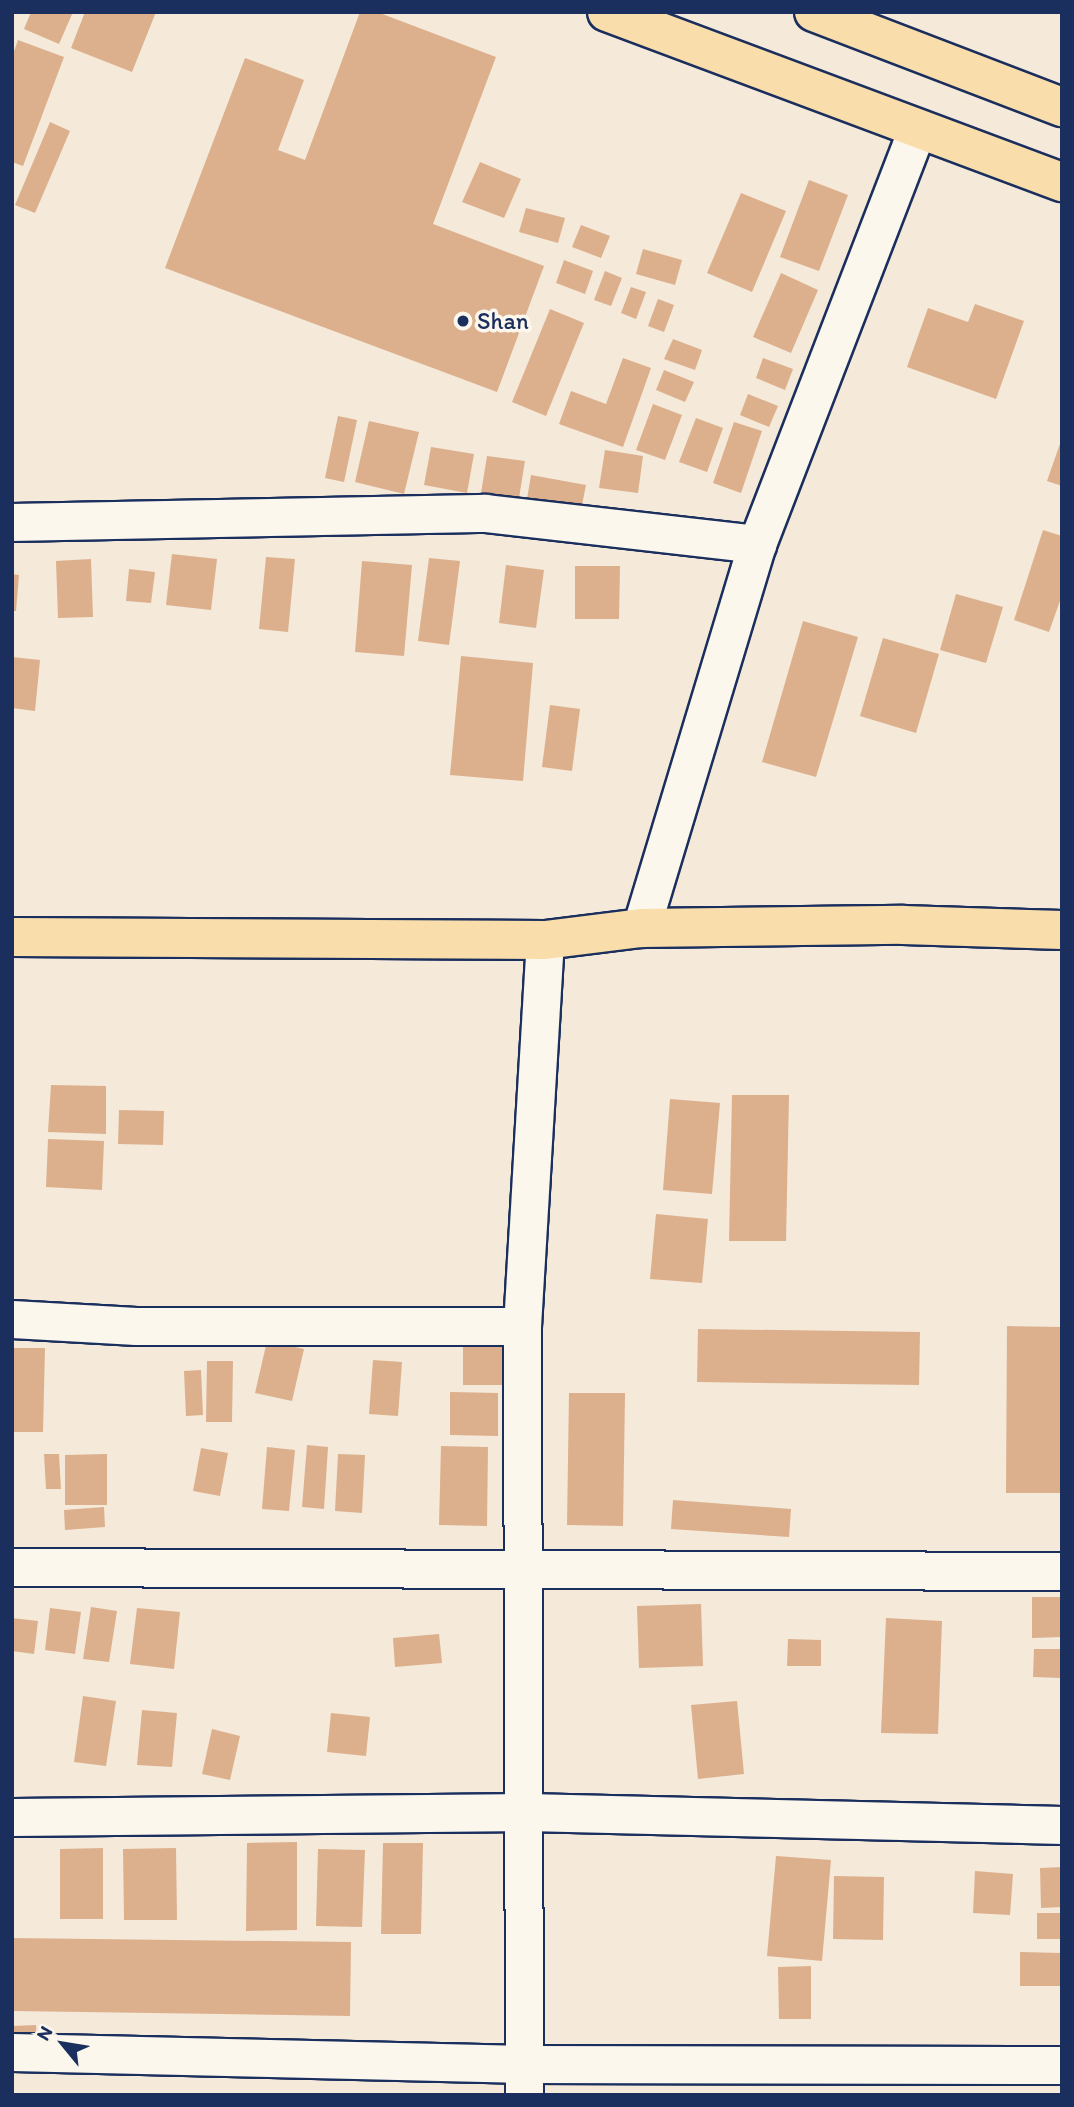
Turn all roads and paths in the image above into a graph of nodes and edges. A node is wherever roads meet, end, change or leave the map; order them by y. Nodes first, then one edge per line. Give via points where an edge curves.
1 (607, 12) edge
2 (814, 12) edge
3 (1062, 107) edge
4 (917, 130) junction
5 (1062, 182) edge
6 (12, 522) edge
7 (757, 544) junction
8 (641, 928) junction
9 (1062, 930) edge
10 (12, 937) edge
11 (545, 940) junction
12 (12, 1319) edge
13 (522, 1326) junction
14 (12, 1567) edge
15 (525, 1570) junction
16 (1062, 1571) edge
17 (527, 1812) junction
18 (12, 1817) edge
19 (1062, 1825) edge
20 (12, 2052) edge
21 (1062, 2065) edge
22 (524, 2080) edge

1 - 4 main road
2 - 3 main road
4 - 5 main road
4 - 7 street
6 - 7 street via 485,513
7 - 8 street
8 - 9 main road via 903,925
8 - 11 main road
10 - 11 main road
11 - 13 street
12 - 13 street via 136,1326
13 - 15 street
14 - 15 street
15 - 16 street
15 - 17 street
17 - 18 street
17 - 19 street
17 - 22 street
20 - 22 street
21 - 22 street

